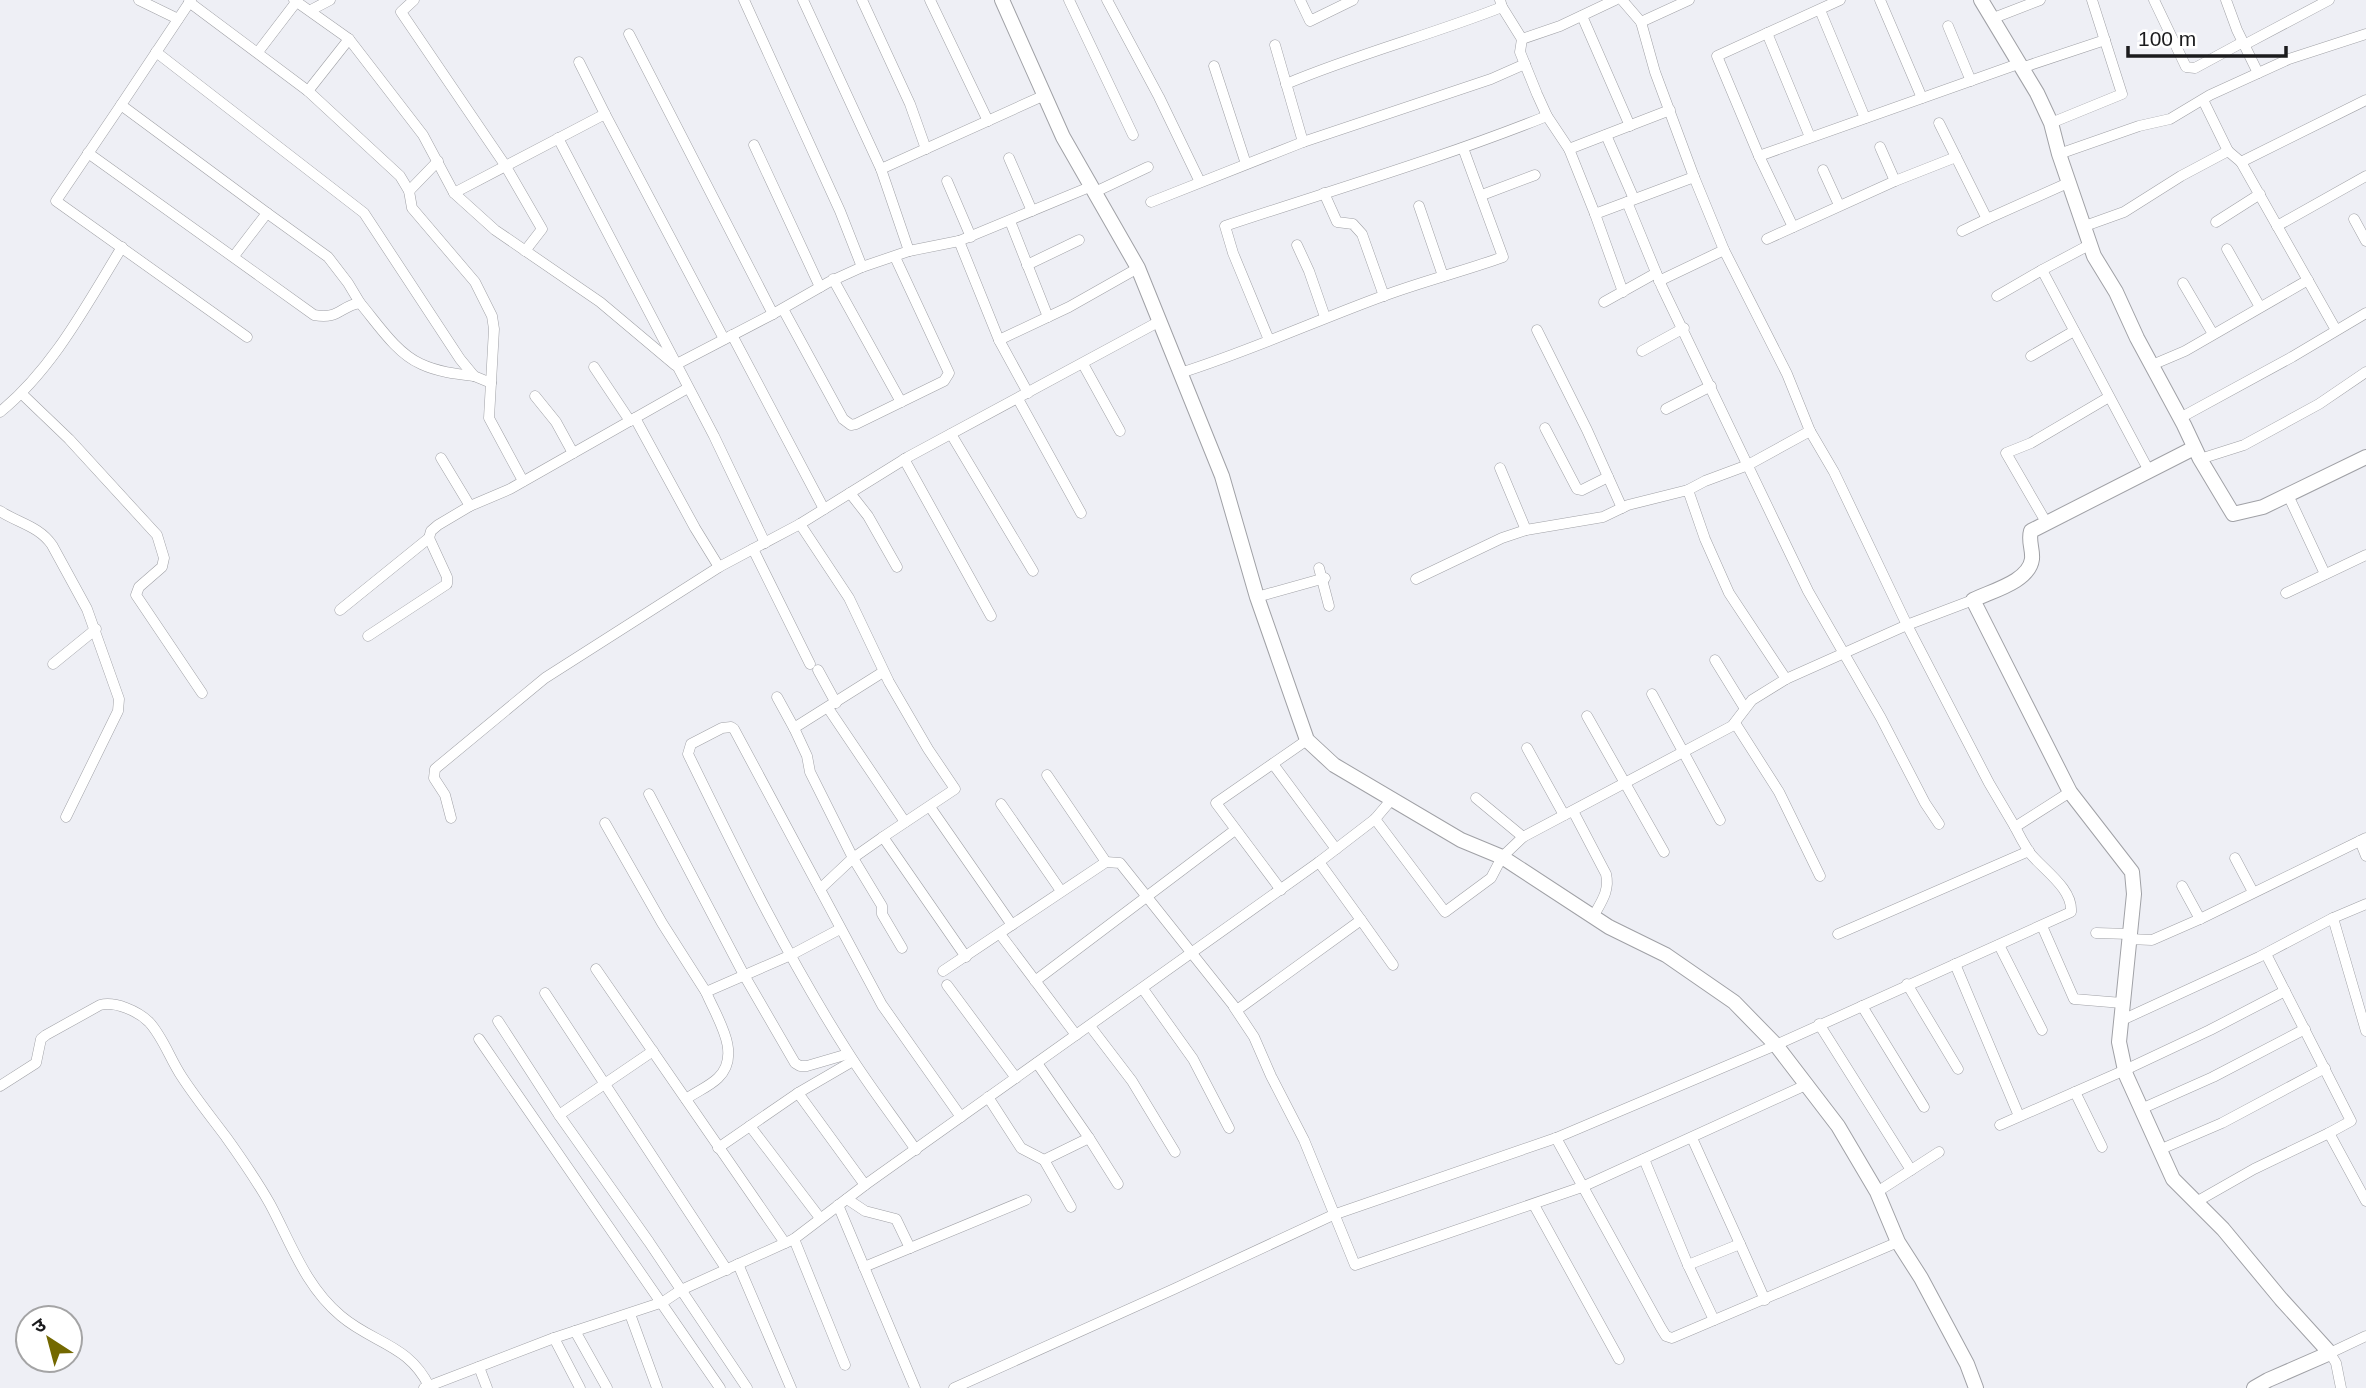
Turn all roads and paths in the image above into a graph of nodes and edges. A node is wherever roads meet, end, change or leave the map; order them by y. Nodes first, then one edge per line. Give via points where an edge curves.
1 (139, 0) edge
2 (330, 0) edge
3 (414, 0) edge
4 (744, 0) edge
5 (803, 0) edge
6 (862, 0) edge
7 (930, 0) edge
8 (1002, 0) edge
9 (1069, 0) edge
10 (1107, 0) edge
11 (1300, 0) edge
12 (1353, 0) edge
13 (1615, 0) edge
14 (1622, 0) edge
15 (1688, 0) edge
16 (1840, 0) edge
17 (1880, 0) edge
18 (1981, 0) edge
19 (2040, 0) edge
20 (2092, 0) edge
21 (2154, 0) edge
22 (2226, 0) edge
23 (2329, 0) edge
24 (190, 1) edge
25 (295, 1) edge
26 (1501, 4) edge
27 (311, 10) junction
28 (1820, 10) junction
29 (1582, 16) junction
30 (178, 19) junction
31 (1991, 19) junction
32 (1641, 22) junction
33 (1948, 26) dead end
34 (1767, 33) junction
35 (629, 34) dead end
36 (2366, 34) edge
37 (1522, 39) junction
38 (349, 40) junction
39 (2105, 40) junction
40 (2244, 44) junction
41 (1275, 45) dead end
42 (156, 52) junction
43 (258, 52) junction
44 (579, 62) dead end
45 (1525, 64) junction
46 (1214, 66) dead end
47 (2020, 66) junction
48 (2258, 73) junction
49 (1971, 81) junction
50 (1286, 85) junction
51 (307, 91) junction
52 (1045, 95) junction
53 (1922, 98) junction
54 (2203, 100) junction
55 (2366, 100) edge
56 (121, 104) junction
57 (1670, 110) junction
58 (605, 114) junction
59 (1547, 116) junction
60 (1865, 118) junction
61 (988, 121) junction
62 (1939, 123) dead end
63 (2051, 123) junction
64 (1630, 125) junction
65 (1133, 135) dead end
66 (1606, 135) junction
67 (1810, 137) junction
68 (558, 138) junction
69 (1303, 142) junction
70 (754, 145) dead end
71 (1880, 147) dead end
72 (1463, 148) junction
73 (926, 149) junction
74 (1569, 149) junction
75 (2228, 151) junction
76 (88, 153) junction
77 (2059, 154) junction
78 (1759, 156) junction
79 (1956, 157) junction
80 (1009, 158) dead end
81 (438, 162) junction
82 (2241, 162) junction
83 (1245, 164) junction
84 (505, 165) junction
85 (1148, 167) dead end
86 (881, 169) junction
87 (1823, 170) dead end
88 (1535, 174) dead end
89 (2366, 176) edge
90 (1694, 177) junction
91 (947, 181) dead end
92 (1895, 181) junction
93 (1200, 182) junction
94 (2070, 182) junction
95 (1093, 189) junction
96 (409, 191) junction
97 (454, 193) junction
98 (1324, 193) junction
99 (2260, 194) junction
100 (1482, 195) junction
101 (1630, 200) junction
102 (1151, 202) dead end
103 (1839, 205) junction
104 (1419, 206) dead end
105 (1032, 211) junction
106 (267, 213) junction
107 (1595, 214) junction
108 (1987, 219) junction
109 (2354, 219) dead end
110 (1010, 221) junction
111 (2216, 222) dead end
112 (2085, 226) junction
113 (2277, 226) junction
114 (1793, 227) junction
115 (1962, 231) dead end
116 (971, 237) junction
117 (1768, 239) dead end
118 (1079, 240) dead end
119 (958, 241) junction
120 (2366, 241) edge
121 (2091, 244) junction
122 (1297, 245) dead end
123 (122, 247) junction
124 (2227, 249) dead end
125 (1724, 250) junction
126 (525, 251) junction
127 (909, 251) junction
128 (234, 256) junction
129 (895, 257) junction
130 (1027, 265) junction
131 (862, 267) junction
132 (1138, 268) junction
133 (2042, 270) junction
134 (1443, 276) junction
135 (1658, 277) junction
136 (834, 279) junction
137 (2308, 280) junction
138 (2183, 283) dead end
139 (820, 287) junction
140 (1623, 292) junction
141 (1384, 296) junction
142 (1997, 296) dead end
143 (1604, 302) dead end
144 (360, 303) junction
145 (2260, 307) junction
146 (783, 309) junction
147 (2366, 313) edge
148 (773, 314) junction
149 (1048, 317) junction
150 (1325, 317) junction
151 (1160, 321) junction
152 (1684, 328) junction
153 (1537, 330) dead end
154 (2336, 330) junction
155 (2074, 331) junction
156 (2213, 334) junction
157 (247, 337) dead end
158 (728, 337) junction
159 (999, 340) junction
160 (1269, 340) junction
161 (1642, 351) dead end
162 (2031, 356) dead end
163 (1083, 363) junction
164 (676, 365) junction
165 (2152, 365) junction
166 (594, 366) dead end
167 (2366, 372) edge
168 (1180, 373) junction
169 (474, 376) junction
170 (491, 383) junction
171 (1711, 386) junction
172 (688, 388) junction
173 (22, 394) junction
174 (536, 396) dead end
175 (1023, 396) junction
176 (2109, 397) junction
177 (901, 402) junction
178 (1666, 410) dead end
179 (0, 412) edge
180 (2180, 418) junction
181 (633, 420) junction
182 (1545, 428) dead end
183 (1120, 430) dead end
184 (1810, 431) junction
185 (951, 434) junction
186 (573, 453) junction
187 (2197, 454) junction
188 (2366, 457) edge
189 (441, 458) dead end
190 (905, 459) junction
191 (1748, 465) junction
192 (1500, 468) dead end
193 (2149, 471) junction
194 (1608, 477) junction
195 (523, 481) junction
196 (1688, 490) junction
197 (850, 494) junction
198 (2288, 495) junction
199 (470, 506) junction
200 (1622, 508) junction
201 (824, 509) junction
202 (0, 511) edge
203 (1081, 513) dead end
204 (2046, 522) junction
205 (800, 524) junction
206 (1526, 530) junction
207 (429, 538) junction
208 (765, 543) junction
209 (753, 549) junction
210 (2366, 555) edge
211 (719, 567) junction
212 (897, 568) dead end
213 (1033, 571) dead end
214 (2325, 574) junction
215 (1416, 579) dead end
216 (2286, 593) dead end
217 (1257, 597) junction
218 (1973, 600) junction
219 (1329, 606) dead end
220 (340, 610) dead end
221 (991, 616) dead end
222 (1908, 625) junction
223 (96, 629) junction
224 (368, 636) dead end
225 (1844, 652) junction
226 (1716, 660) dead end
227 (53, 664) dead end
228 (883, 672) junction
229 (1786, 679) junction
230 (202, 692) dead end
231 (1652, 694) dead end
232 (777, 697) dead end
233 (832, 706) junction
234 (1744, 707) junction
235 (1587, 716) dead end
236 (1735, 723) junction
237 (794, 728) junction
238 (1307, 740) junction
239 (1527, 748) dead end
240 (1683, 752) junction
241 (1273, 764) junction
242 (1047, 775) dead end
243 (1625, 783) junction
244 (2070, 792) junction
245 (649, 794) dead end
246 (1476, 798) dead end
247 (1392, 799) junction
248 (1001, 804) dead end
249 (930, 807) junction
250 (1569, 813) junction
251 (66, 817) dead end
252 (452, 818) dead end
253 (1375, 819) junction
254 (1720, 820) dead end
255 (905, 822) junction
256 (605, 823) dead end
257 (1938, 824) dead end
258 (2015, 827) junction
259 (1235, 830) junction
260 (883, 837) junction
261 (1523, 837) junction
262 (2363, 840) edge
263 (1336, 849) junction
264 (2029, 851) junction
265 (1664, 852) dead end
266 (2366, 856) edge
267 (1502, 857) junction
268 (853, 858) junction
269 (2235, 858) dead end
270 (1106, 862) junction
271 (1319, 862) junction
272 (1820, 876) dead end
273 (2182, 886) dead end
274 (820, 889) junction
275 (1281, 890) junction
276 (1061, 891) junction
277 (2253, 892) junction
278 (1148, 897) junction
279 (2366, 904) edge
280 (1593, 917) junction
281 (2333, 918) junction
282 (2200, 919) junction
283 (1361, 920) junction
284 (1012, 925) junction
285 (2042, 926) junction
286 (840, 929) junction
287 (2096, 933) dead end
288 (1000, 934) junction
289 (1838, 934) dead end
290 (2130, 936) junction
291 (1999, 945) junction
292 (902, 948) dead end
293 (791, 954) junction
294 (1192, 954) junction
295 (2266, 954) junction
296 (966, 957) junction
297 (1955, 964) junction
298 (1393, 965) dead end
299 (596, 969) dead end
300 (943, 971) dead end
301 (744, 975) junction
302 (1035, 981) junction
303 (947, 985) dead end
304 (1907, 985) junction
305 (1143, 989) junction
306 (2285, 990) junction
307 (706, 992) junction
308 (545, 993) dead end
309 (2122, 1003) junction
310 (1862, 1006) junction
311 (1234, 1007) junction
312 (498, 1021) dead end
313 (2120, 1021) junction
314 (1819, 1024) junction
315 (2365, 1025) edge
316 (1090, 1026) junction
317 (2305, 1029) junction
318 (2042, 1030) dead end
319 (1076, 1035) junction
320 (479, 1039) dead end
321 (1776, 1045) junction
322 (653, 1051) junction
323 (851, 1057) junction
324 (1037, 1063) junction
325 (2325, 1068) junction
326 (1958, 1069) dead end
327 (2125, 1070) junction
328 (1016, 1078) junction
329 (605, 1084) junction
330 (1808, 1084) junction
331 (0, 1086) edge
332 (2074, 1092) junction
333 (798, 1093) junction
334 (989, 1097) junction
335 (686, 1099) junction
336 (1924, 1107) dead end
337 (2141, 1109) junction
338 (559, 1115) junction
339 (2020, 1116) junction
340 (961, 1117) junction
341 (2000, 1125) dead end
342 (750, 1126) junction
343 (1229, 1128) dead end
344 (2329, 1133) junction
345 (1089, 1138) junction
346 (1556, 1138) junction
347 (1692, 1138) junction
348 (2102, 1147) dead end
349 (718, 1148) junction
350 (916, 1150) junction
351 (2159, 1150) junction
352 (1175, 1152) dead end
353 (1939, 1152) dead end
354 (1644, 1159) junction
355 (1044, 1160) junction
356 (1911, 1170) junction
357 (1118, 1184) dead end
358 (865, 1185) junction
359 (1582, 1187) junction
360 (1877, 1192) junction
361 (1026, 1200) dead end
362 (2366, 1201) edge
363 (842, 1202) junction
364 (2196, 1202) junction
365 (1534, 1205) junction
366 (1071, 1207) dead end
367 (1334, 1214) junction
368 (820, 1218) junction
369 (790, 1241) junction
370 (1898, 1242) junction
371 (1740, 1244) junction
372 (910, 1248) junction
373 (738, 1265) junction
374 (1688, 1265) junction
375 (864, 1267) junction
376 (727, 1270) junction
377 (681, 1290) junction
378 (1765, 1300) junction
379 (663, 1302) junction
380 (629, 1314) junction
381 (1714, 1320) junction
382 (575, 1331) junction
383 (2366, 1336) edge
384 (554, 1338) junction
385 (2330, 1353) junction
386 (1619, 1359) dead end
387 (845, 1365) dead end
388 (479, 1367) junction
389 (982, 1376) junction
390 (428, 1387) edge
391 (487, 1388) edge
392 (580, 1388) edge
393 (607, 1388) edge
394 (657, 1388) edge
395 (720, 1388) edge
396 (747, 1388) edge
397 (791, 1388) edge
398 (915, 1388) edge
399 (954, 1388) edge
400 (988, 1388) edge
401 (1976, 1388) edge
402 (2254, 1388) edge
403 (2341, 1388) edge

1 - 30 street
2 - 27 street
3 - 84 street via 401,12
4 - 131 street
5 - 86 street
6 - 73 street
7 - 61 street
8 - 52 street
9 - 65 street
10 - 93 street
11 - 12 street via 1310,22
13 - 29 street
14 - 32 street
15 - 32 street
16 - 28 street
17 - 53 street
18 - 31 street
19 - 31 street
20 - 39 street
21 - 40 street via 2186,67 2195,68
22 - 40 street
23 - 40 street
24 - 30 street
24 - 43 street
25 - 27 street
25 - 43 street
26 - 37 street
26 - 50 street via 1468,21
27 - 38 street
28 - 34 street
28 - 60 street
29 - 37 street
29 - 64 street
30 - 42 street
31 - 47 street
32 - 57 street
33 - 49 street
34 - 67 street
34 - 78 street via 1717,56
35 - 148 street
36 - 48 street
37 - 45 street via 1520,52
38 - 51 street
38 - 81 street via 423,135
39 - 47 street
39 - 63 street via 2122,94
40 - 48 street
41 - 50 street
42 - 56 street
42 - 169 street via 364,214
43 - 51 street
44 - 58 street
45 - 59 street
45 - 69 street
46 - 83 street
47 - 49 street
47 - 63 street
48 - 54 street
49 - 53 street
50 - 69 street
51 - 96 street via 400,176
52 - 61 street
52 - 95 street
53 - 60 street
54 - 75 street
54 - 77 street via 2170,119
55 - 82 street
56 - 76 street
56 - 106 street
57 - 64 street
57 - 90 street
58 - 68 street
58 - 158 street
59 - 72 street
59 - 74 street
60 - 67 street
61 - 73 street
62 - 79 street
63 - 77 street
64 - 66 street
66 - 74 street
66 - 101 street
67 - 78 street
68 - 84 street
68 - 164 street
69 - 83 street
70 - 139 street
71 - 92 street
72 - 98 street
72 - 100 street
73 - 86 street
74 - 107 street
75 - 82 street
75 - 112 street via 2124,212
76 - 123 street via 56,201
76 - 128 street
77 - 94 street
78 - 114 street
79 - 92 street
79 - 108 street
80 - 105 street
81 - 96 street
81 - 97 street
82 - 99 street
83 - 93 street
84 - 97 street
84 - 126 street via 542,229
85 - 95 street
86 - 127 street
87 - 103 street
88 - 100 street
89 - 113 street
90 - 101 street
90 - 125 street
91 - 116 street
92 - 103 street
93 - 102 street
94 - 108 street
94 - 112 street
95 - 105 street
95 - 132 street
96 - 170 street via 412,208 475,282 492,316
97 - 126 street
98 - 141 street via 1337,222 1358,228
98 - 160 street via 1225,226
99 - 111 street
99 - 113 street
100 - 134 street via 1503,257
101 - 107 street
101 - 135 street
103 - 114 street
104 - 134 street
105 - 110 street
106 - 128 street
106 - 144 street via 328,257
107 - 140 street
108 - 115 street
109 - 120 street
110 - 116 street
110 - 130 street
112 - 121 street
113 - 137 street
114 - 117 street
116 - 119 street
118 - 130 street
119 - 127 street
119 - 159 street
121 - 133 street
121 - 165 street
122 - 150 street
123 - 157 street
123 - 173 street via 54,354
124 - 145 street
125 - 135 street
125 - 184 street via 1787,374
126 - 164 street via 600,302
127 - 129 street
128 - 144 street via 314,315 327,317
129 - 131 street
129 - 177 street via 949,373 944,381
130 - 149 street
131 - 136 street
132 - 149 street
132 - 151 street
133 - 142 street
133 - 155 street
134 - 141 street
135 - 140 street
135 - 152 street
136 - 139 street
136 - 177 street
137 - 145 street
137 - 154 street
138 - 156 street
139 - 146 street
140 - 143 street
141 - 150 street
144 - 169 street via 400,349 420,364
145 - 156 street
146 - 148 street
146 - 177 street via 847,423 856,424
147 - 154 street
148 - 158 street
149 - 159 street
150 - 160 street
151 - 163 street
151 - 168 street
152 - 161 street
152 - 171 street
153 - 194 street
154 - 180 street
155 - 162 street
155 - 176 street
156 - 165 street
158 - 164 street
158 - 201 street
159 - 175 street
160 - 168 street
163 - 175 street
163 - 183 street
164 - 172 street
165 - 180 street
166 - 181 street
167 - 187 street via 2244,445
168 - 217 street via 1222,476
169 - 170 street
170 - 195 street via 489,418
171 - 178 street
171 - 191 street
172 - 181 street
172 - 208 street
173 - 179 street
173 - 230 street via 157,535 162,567 136,595
174 - 186 street
175 - 185 street
175 - 203 street
176 - 193 street
176 - 204 street via 2006,453
180 - 187 street
181 - 186 street
181 - 211 street
182 - 194 street via 1577,489 1582,491
184 - 191 street
184 - 222 street
185 - 190 street
185 - 213 street
186 - 195 street
187 - 193 street
187 - 198 street via 2233,514
188 - 198 street
189 - 199 street
190 - 197 street
190 - 221 street
191 - 196 street
191 - 225 street via 1808,591
192 - 206 street
193 - 204 street
194 - 200 street
195 - 199 street
196 - 200 street
196 - 229 street via 1728,593
197 - 201 street
197 - 212 street
198 - 214 street
199 - 207 street via 438,525
200 - 206 street via 1603,517
201 - 205 street
202 - 223 street via 46,535
204 - 218 street via 2031,531 2033,556 2021,578
205 - 208 street
205 - 228 street via 849,598
206 - 215 street
207 - 220 street
207 - 224 street via 447,584
208 - 209 street
209 - 211 street
209 - 233 street
210 - 214 street
211 - 252 street via 545,678 439,765 435,778
214 - 216 street
217 - 219 street via 1322,575
217 - 238 street
218 - 222 street
218 - 244 street
222 - 225 street
222 - 258 street
223 - 227 street
223 - 251 street via 118,690 118,711
225 - 229 street
225 - 257 street
226 - 234 street
228 - 233 street
228 - 249 street via 955,789
229 - 234 street
231 - 240 street
232 - 237 street
233 - 237 street
233 - 255 street
234 - 236 street
235 - 243 street
236 - 240 street
236 - 272 street via 1779,792
237 - 268 street via 810,772
238 - 241 street
238 - 247 street via 1334,765
239 - 250 street
240 - 243 street
240 - 254 street
241 - 259 street via 1216,803
241 - 263 street
242 - 270 street
243 - 250 street
243 - 265 street
244 - 258 street
244 - 290 street via 2132,872
245 - 301 street
246 - 261 street
247 - 253 street
247 - 267 street via 1461,840
248 - 276 street
249 - 255 street
249 - 284 street
250 - 261 street
250 - 280 street via 1608,881
253 - 263 street
253 - 267 street via 1445,912 1491,878
255 - 260 street
256 - 307 street
258 - 264 street
259 - 275 street
259 - 278 street
260 - 268 street
260 - 296 street
261 - 267 street
262 - 266 street
262 - 277 street
263 - 271 street
264 - 285 street via 2064,890 2071,905 2071,912
264 - 289 street
267 - 280 street
268 - 274 street
268 - 292 street
269 - 277 street
270 - 276 street
270 - 278 street via 1120,863
271 - 275 street
271 - 283 street
273 - 282 street
274 - 286 street
274 - 293 street via 734,729 722,728 691,744 688,754
275 - 294 street
276 - 284 street
277 - 282 street
278 - 294 street
278 - 302 street
279 - 281 street
280 - 321 street via 1665,955 1734,1002
281 - 295 street
281 - 315 street
282 - 290 street via 2152,940
283 - 298 street
283 - 311 street via 1237,1010
284 - 288 street
285 - 291 street
285 - 309 street via 2074,999
286 - 293 street
286 - 340 street via 881,1005
287 - 290 street
288 - 296 street
288 - 302 street
290 - 309 street
291 - 297 street
291 - 318 street
293 - 301 street
293 - 323 street
294 - 305 street
294 - 311 street
295 - 306 street
295 - 313 street
296 - 300 street
297 - 304 street
297 - 339 street
299 - 322 street
301 - 307 street
301 - 323 street via 795,1063 807,1066
302 - 319 street
303 - 328 street
304 - 310 street
304 - 326 street
305 - 316 street
305 - 343 street via 1193,1059
306 - 317 street
306 - 327 street
307 - 335 street via 728,1043 729,1058 720,1077
308 - 329 street
309 - 313 street
310 - 314 street
310 - 336 street
311 - 367 street via 1254,1037 1304,1140
312 - 338 street
313 - 327 street
314 - 321 street
314 - 356 street
316 - 319 street
316 - 352 street via 1132,1081
317 - 325 street
317 - 337 street
319 - 324 street
320 - 379 street
321 - 330 street
321 - 346 street
322 - 329 street
322 - 335 street
323 - 333 street
323 - 350 street
324 - 328 street
324 - 345 street
325 - 344 street via 2351,1121
325 - 351 street via 2222,1123
327 - 332 street
327 - 337 street
328 - 334 street
329 - 338 street
329 - 376 street
330 - 347 street
330 - 360 street
331 - 390 street via 36,1063 46,1035 100,1005 116,1004 143,1017 270,1203 311,1283 340,1315 409,1358
332 - 339 street
332 - 348 street
333 - 342 street
333 - 358 street
334 - 340 street
334 - 355 street via 1021,1148
335 - 349 street
337 - 351 street
338 - 377 street
339 - 341 street
340 - 350 street
342 - 349 street
342 - 368 street
344 - 362 street
344 - 364 street
345 - 355 street
345 - 357 street
346 - 359 street
346 - 367 street
347 - 354 street
347 - 371 street
349 - 369 street
350 - 358 street
351 - 364 street via 2173,1179
353 - 356 street
354 - 359 street
354 - 374 street
355 - 366 street
356 - 360 street
358 - 363 street
359 - 365 street
359 - 381 street via 1666,1336 1683,1335
360 - 370 street
361 - 372 street
363 - 368 street
363 - 372 street via 896,1219
363 - 375 street
364 - 385 street
365 - 367 street via 1355,1265
365 - 386 street
367 - 389 street
368 - 369 street
369 - 373 street
369 - 387 street
370 - 378 street
370 - 401 street
371 - 374 street
371 - 378 street
372 - 375 street
373 - 376 street
373 - 397 street
374 - 381 street
375 - 398 street
376 - 377 street
377 - 379 street
377 - 396 street
378 - 381 street
379 - 380 street
379 - 395 street
380 - 382 street
380 - 394 street
382 - 384 street
382 - 393 street
383 - 385 street
384 - 388 street
384 - 392 street
385 - 402 street
385 - 403 street
388 - 390 street
388 - 391 street
389 - 399 street
389 - 400 street

